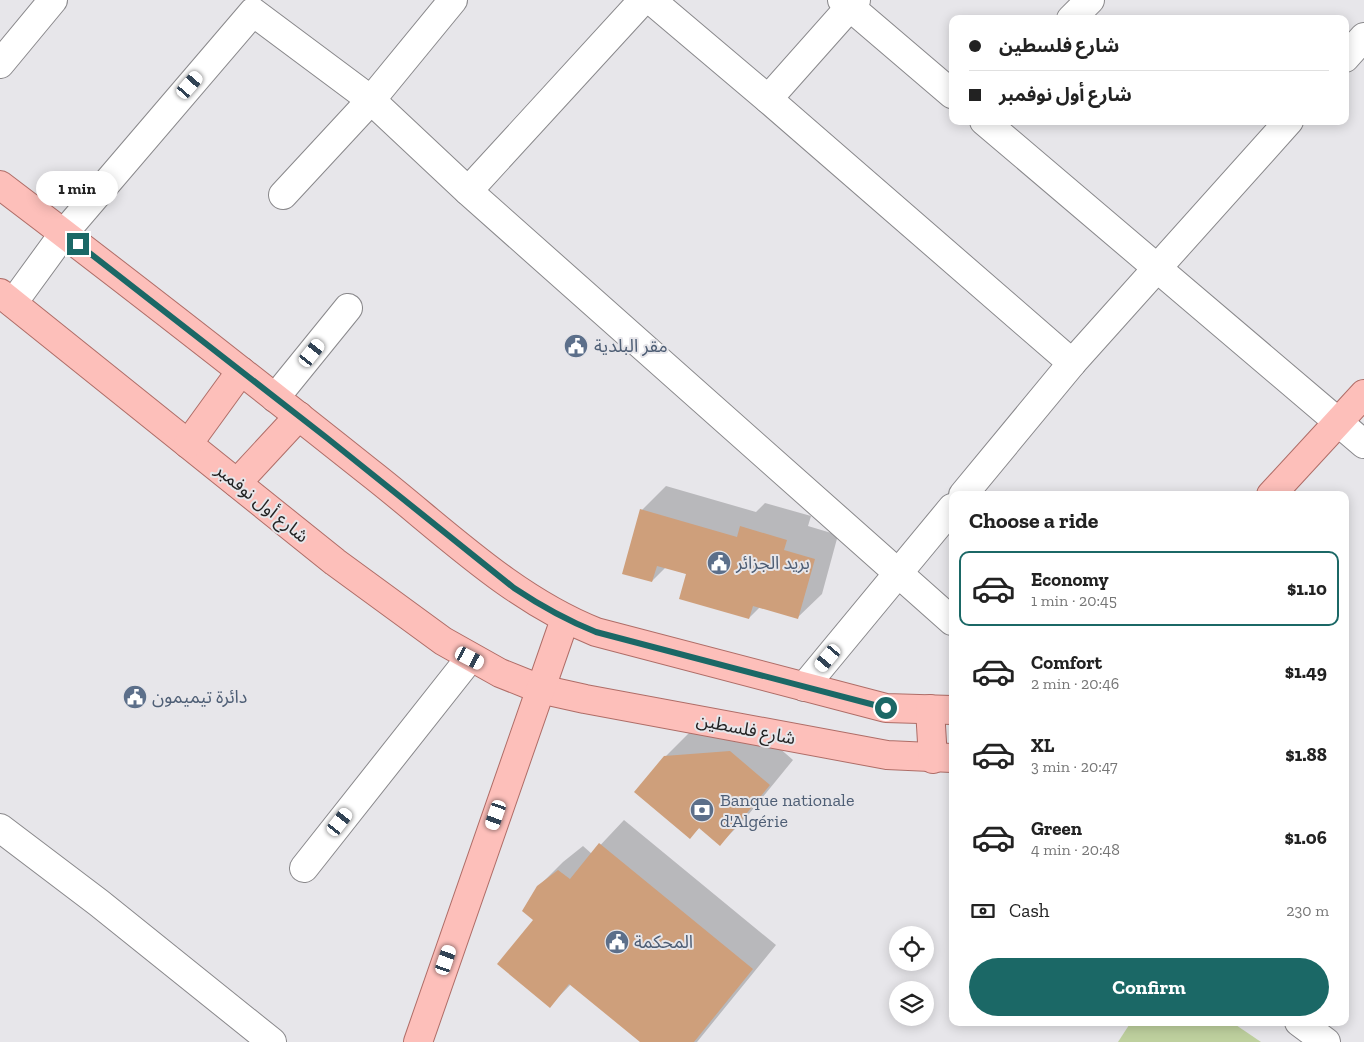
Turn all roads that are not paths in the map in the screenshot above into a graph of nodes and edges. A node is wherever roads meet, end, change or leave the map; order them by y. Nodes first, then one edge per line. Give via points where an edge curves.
1 (53, 0) edge
2 (453, 0) edge
3 (643, 0) edge
4 (651, 0) edge
5 (1090, 0) edge
6 (849, 2) edge
7 (251, 4) edge
8 (1076, 15) edge
9 (1364, 37) edge
10 (1349, 54) edge
11 (0, 64) edge
12 (949, 91) edge
13 (768, 99) junction
14 (371, 100) junction
15 (989, 125) edge
16 (1285, 125) edge
17 (0, 185) edge
18 (468, 191) junction
19 (283, 195) dead end
20 (64, 233) junction
21 (1157, 268) junction
22 (6, 298) edge
23 (348, 308) dead end
24 (1072, 363) junction
25 (241, 371) junction
26 (1364, 394) edge
27 (275, 398) junction
28 (299, 416) junction
29 (1339, 421) junction
30 (188, 444) junction
31 (1364, 444) edge
32 (237, 483) junction
33 (966, 491) edge
34 (1275, 491) edge
35 (949, 512) edge
36 (898, 574) junction
37 (949, 618) edge
38 (564, 620) junction
39 (470, 658) junction
40 (804, 687) junction
41 (540, 689) junction
42 (941, 710) edge
43 (946, 763) edge
44 (0, 828) edge
45 (304, 868) dead end
46 (1304, 1026) edge
47 (272, 1042) edge
48 (418, 1042) edge
49 (1326, 1042) edge

1 - 11 street
2 - 14 street
3 - 18 street
4 - 13 street
5 - 8 street
6 - 12 street
6 - 13 street
7 - 14 street
7 - 20 street
9 - 10 street
13 - 24 street
14 - 18 street
14 - 19 street
15 - 21 street
16 - 21 street
17 - 20 main road
18 - 36 street
20 - 22 street
20 - 25 main road
21 - 24 street
21 - 29 street
22 - 30 main road, شارع أول نوفمبر
23 - 27 street
24 - 33 street
25 - 27 main road
25 - 30 main road
26 - 29 main road
27 - 28 main road
28 - 32 main road
28 - 38 main road via 514,588
29 - 31 street
29 - 34 main road
30 - 32 main road, شارع أول نوفمبر
32 - 39 main road, شارع أول نوفمبر via 335,562
35 - 36 street
36 - 37 street
36 - 40 street
38 - 40 main road via 596,632
38 - 41 main road
39 - 41 main road, شارع أول نوفمبر
39 - 45 street
40 - 42 main road via 886,708
41 - 43 main road, شارع فلسطين via 887,755
41 - 48 main road
42 - 43 main road
44 - 47 street
46 - 49 street

